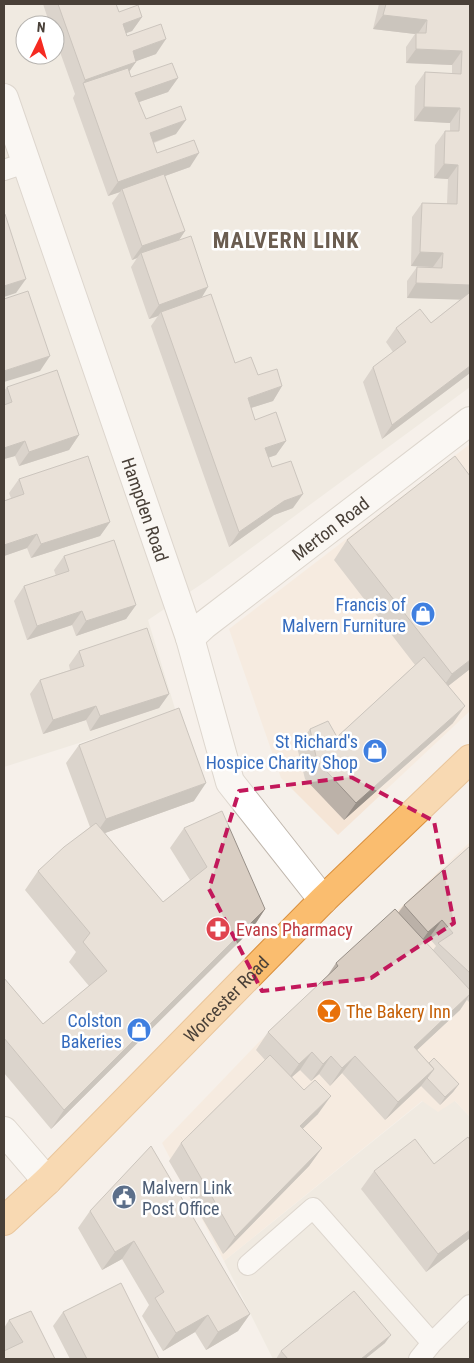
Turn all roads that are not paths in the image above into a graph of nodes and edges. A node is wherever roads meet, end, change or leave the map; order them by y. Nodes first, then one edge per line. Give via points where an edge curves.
1 (4, 98) edge
2 (14, 167) edge
3 (470, 421) edge
4 (190, 638) junction
5 (470, 759) edge
6 (323, 900) junction
7 (4, 1131) edge
8 (47, 1181) junction
9 (4, 1221) edge
10 (248, 1265) dead end
11 (470, 1305) edge
12 (432, 1343) junction
13 (420, 1359) edge

1 - 2 street, Hampden Road
2 - 4 street, Hampden Road
3 - 4 street, Merton Road
4 - 6 street, Hampden Road via 230,782
5 - 6 highway, Worcester Road
6 - 8 highway, Worcester Road
7 - 8 street
8 - 9 highway, Worcester Road
10 - 12 lane via 313,1208
11 - 12 lane
12 - 13 lane

